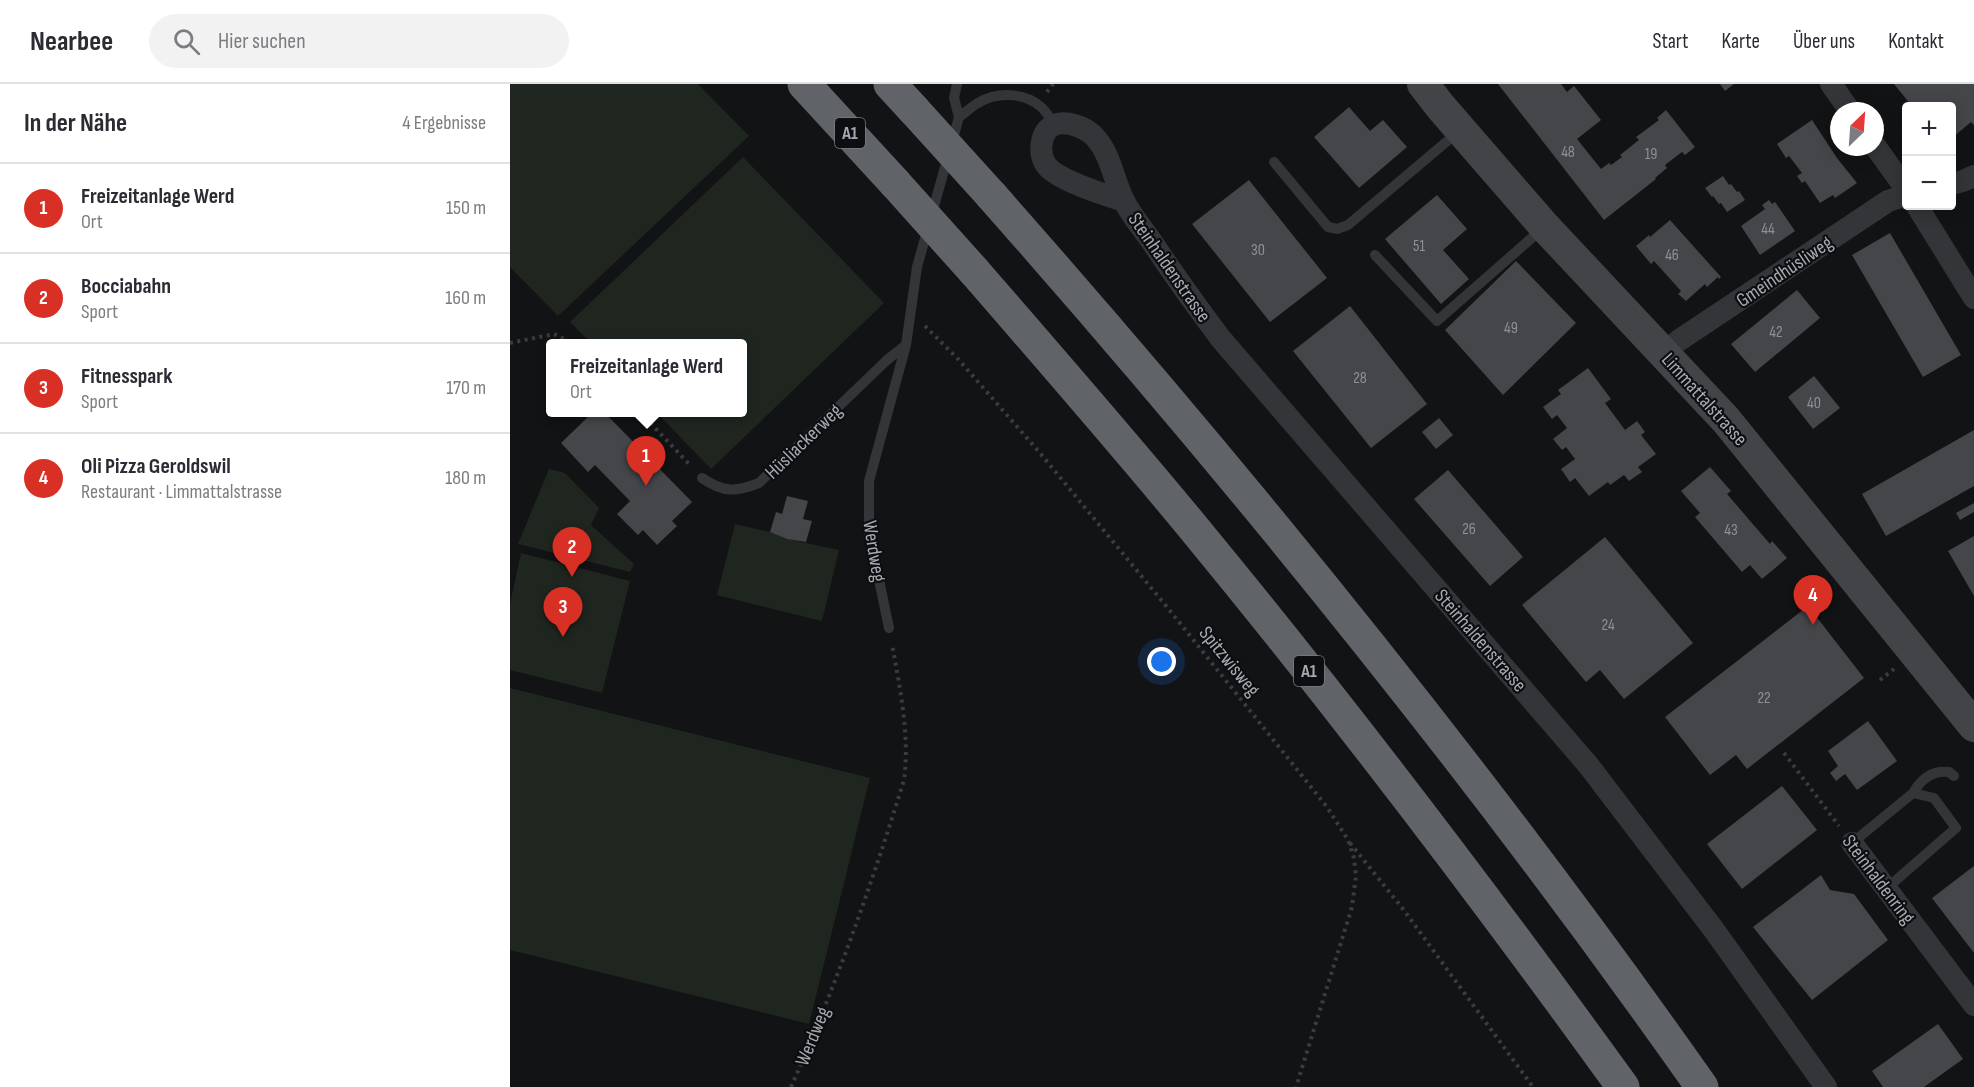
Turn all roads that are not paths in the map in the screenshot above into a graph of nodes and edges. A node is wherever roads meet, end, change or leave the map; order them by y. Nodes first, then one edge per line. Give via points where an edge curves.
1 (804, 84) edge
2 (890, 84) edge
3 (957, 84) edge
4 (1423, 84) edge
5 (1830, 84) edge
6 (1843, 102) edge
7 (959, 117) junction
8 (1055, 124) junction
9 (1460, 130) junction
10 (1882, 156) edge
11 (1274, 162) dead end
12 (1974, 176) edge
13 (1902, 183) edge
14 (1956, 183) edge
15 (1902, 196) edge
16 (1124, 201) junction
17 (1919, 210) edge
18 (1545, 227) junction
19 (1375, 255) dead end
20 (1974, 298) edge
21 (906, 345) junction
22 (1664, 353) junction
23 (702, 478) road end
24 (889, 628) road end
25 (1974, 726) edge
26 (1954, 776) dead end
27 (1913, 793) junction
28 (1852, 843) joint
29 (1887, 888) junction
30 (1974, 1005) edge
31 (1623, 1087) edge
32 (1702, 1087) edge
33 (1826, 1087) edge

1 - 31 highway, A1, bridge via 974,271 1192,526 1487,900
2 - 32 highway, bridge via 992,195 1198,435 1403,686
3 - 7 lane via 954,98
4 - 9 main road, Limmattalstrasse
5 - 6 street
7 - 8 lane via 977,103 1006,95 1038,104
7 - 21 lane, Werdweg via 917,267
8 - 16 street, Steinhaldenstrasse via 1078,126 1092,134 1103,149
8 - 16 street, Steinhaldenstrasse via 1041,143 1047,166 1065,178
9 - 11 lane via 1348,225 1337,229 1328,227
9 - 18 main road, Limmattalstrasse
10 - 13 street
12 - 14 street
15 - 22 street, Gmeindhüsliweg via 1888,201
16 - 33 street, Steinhaldenstrasse via 1227,347 1589,766
17 - 20 street
18 - 19 lane via 1437,321
18 - 22 main road, Limmattalstrasse
21 - 23 lane, Hüsliackerweg via 759,483 728,490
21 - 24 lane, Werdweg via 869,481 869,532
22 - 25 main road, Limmattalstrasse via 1733,428
26 - 27 lane via 1933,772 1918,783
27 - 28 lane
27 - 29 lane via 1934,798 1956,828
28 - 29 street, Steinhaldenring
29 - 30 street, Steinhaldenring

